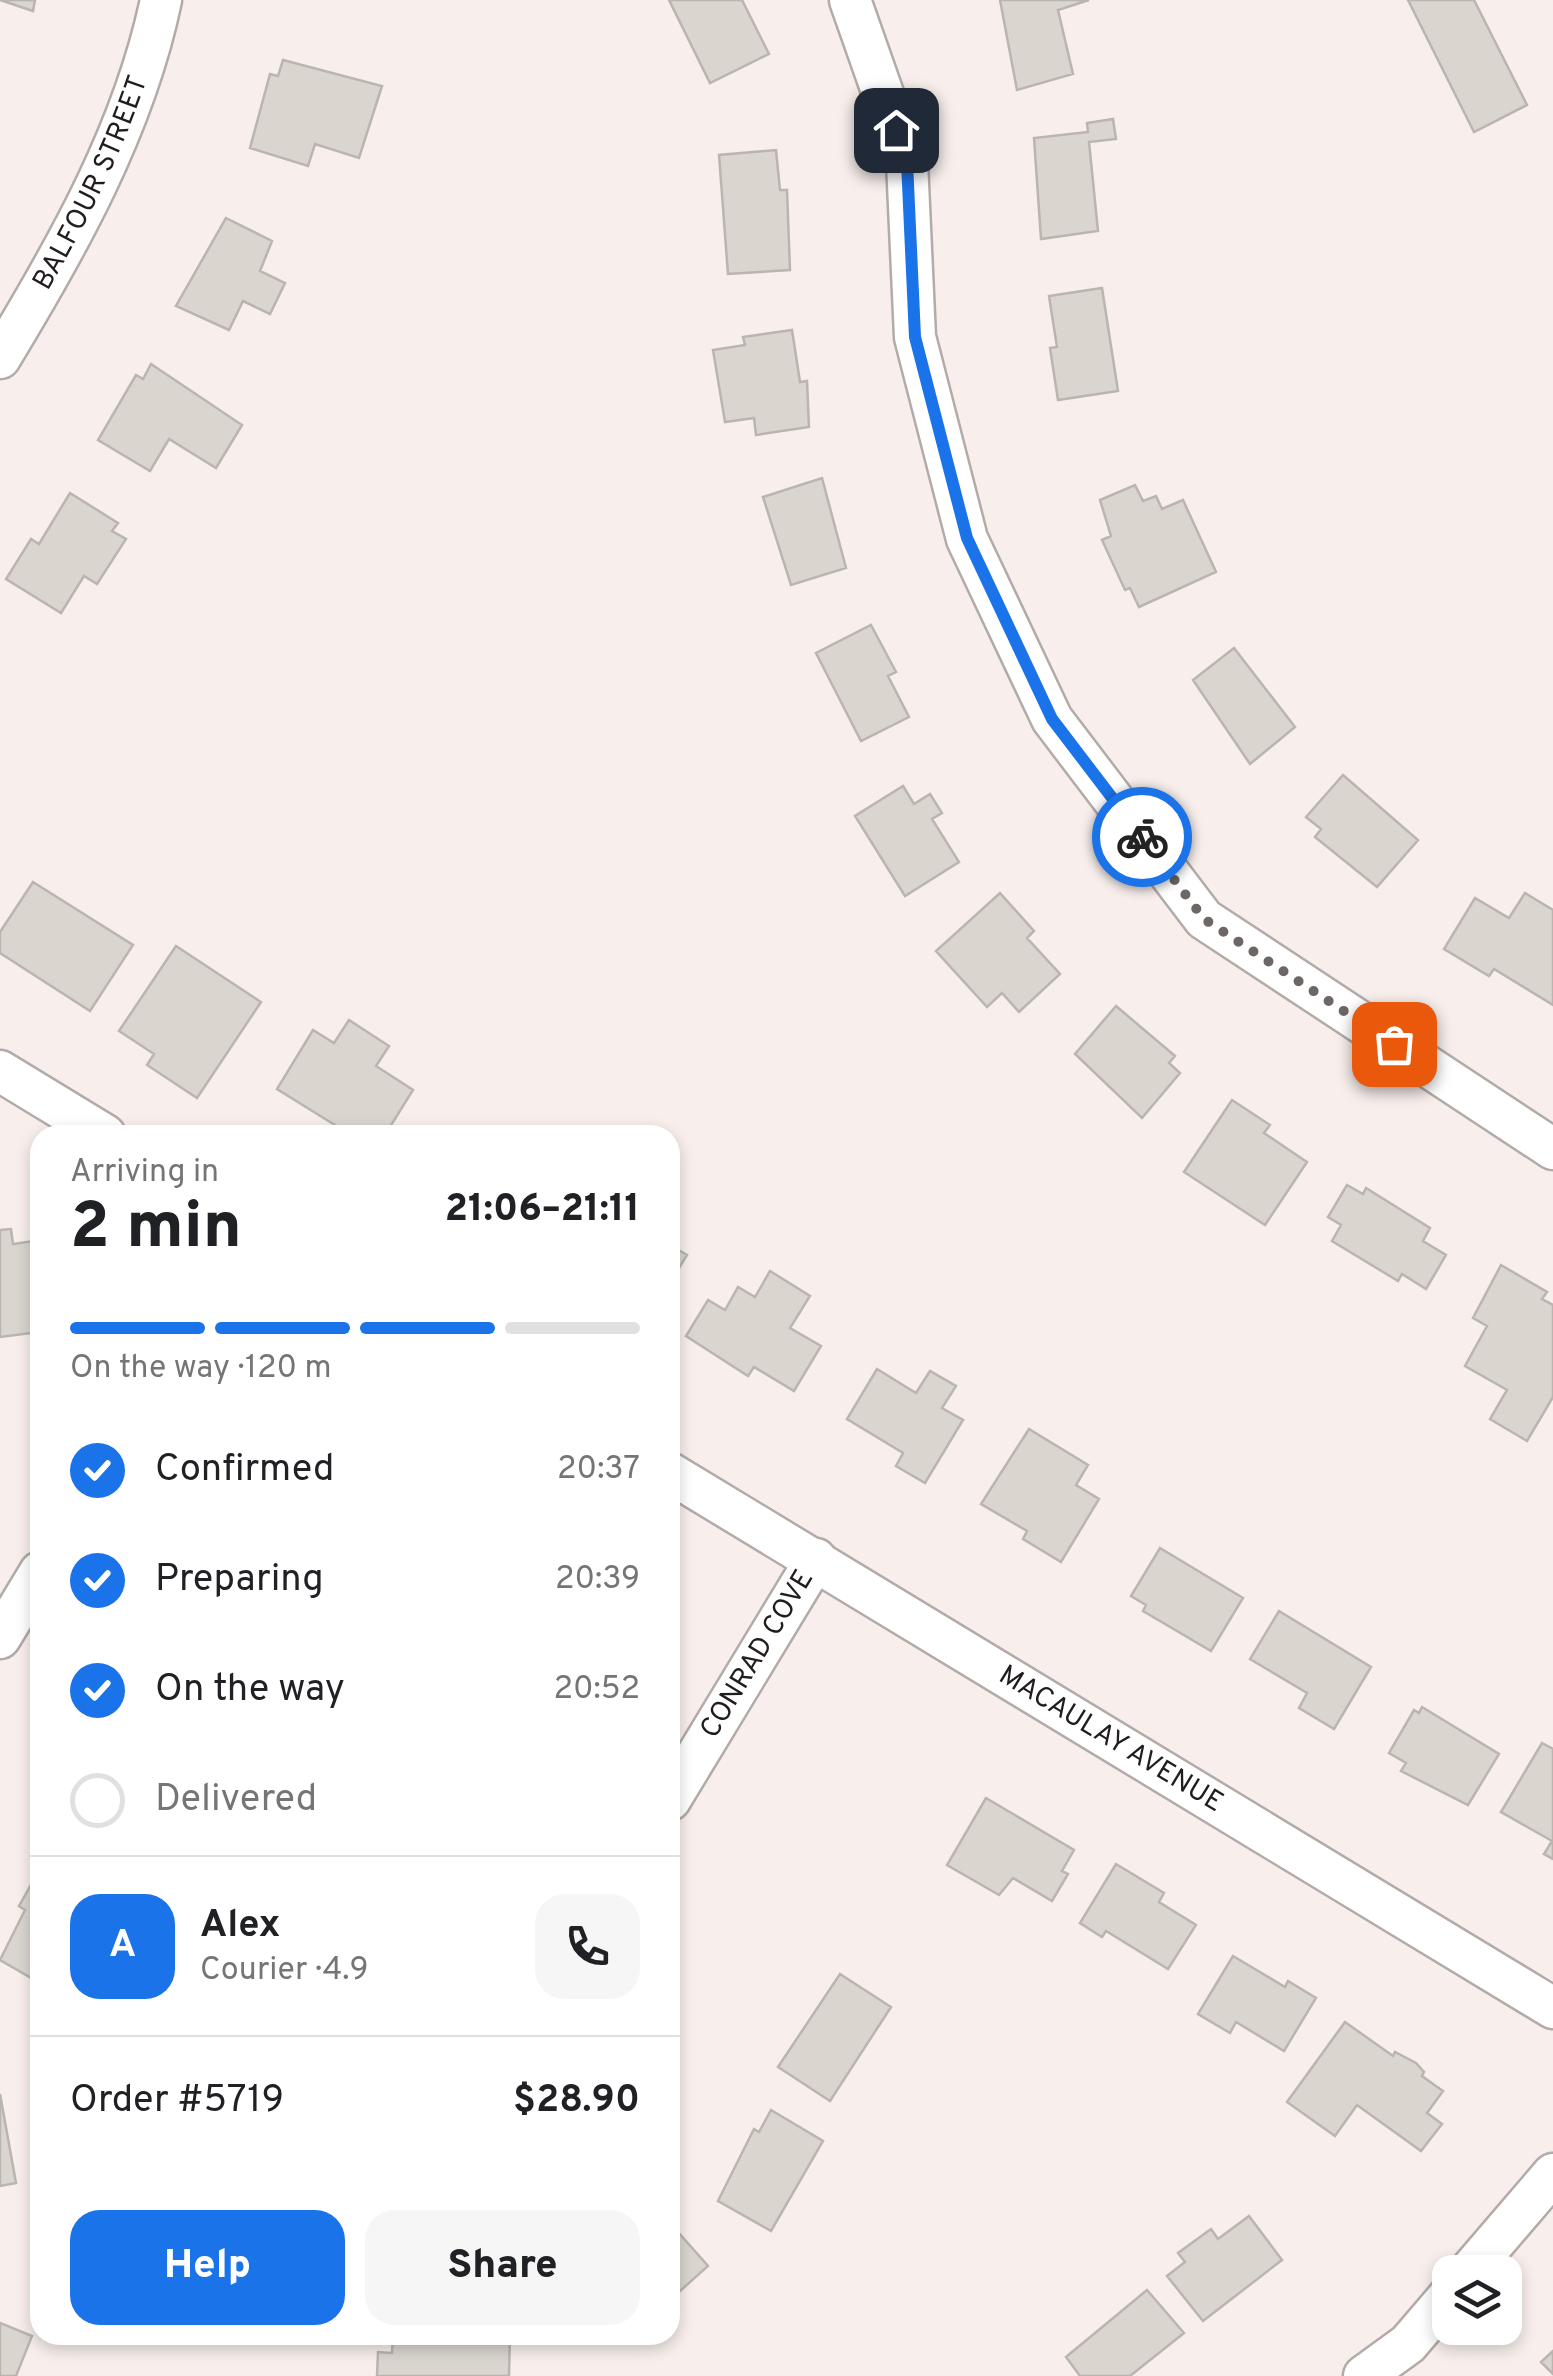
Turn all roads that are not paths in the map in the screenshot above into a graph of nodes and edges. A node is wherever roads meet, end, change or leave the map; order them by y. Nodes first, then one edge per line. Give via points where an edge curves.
1 (161, 0) edge
2 (850, 0) edge
3 (0, 358) edge
4 (0, 1071) edge
5 (89, 1125) edge
6 (1553, 1149) edge
7 (680, 1478) edge
8 (816, 1559) junction
9 (30, 1588) edge
10 (0, 1638) edge
11 (680, 1783) edge
12 (1553, 2008) edge
13 (1553, 2174) edge
14 (1484, 2255) edge
15 (1432, 2316) edge
16 (1364, 2376) edge

1 - 3 street, BALFOUR STREET via 148,58 69,245
2 - 6 street via 907,162 915,337 967,538 1052,719 1204,919
4 - 5 street
7 - 8 street, MACAULAY AVENUE
8 - 11 street, CONRAD COVE
8 - 12 street, MACAULAY AVENUE
9 - 10 street
13 - 14 street
15 - 16 street via 1408,2344

